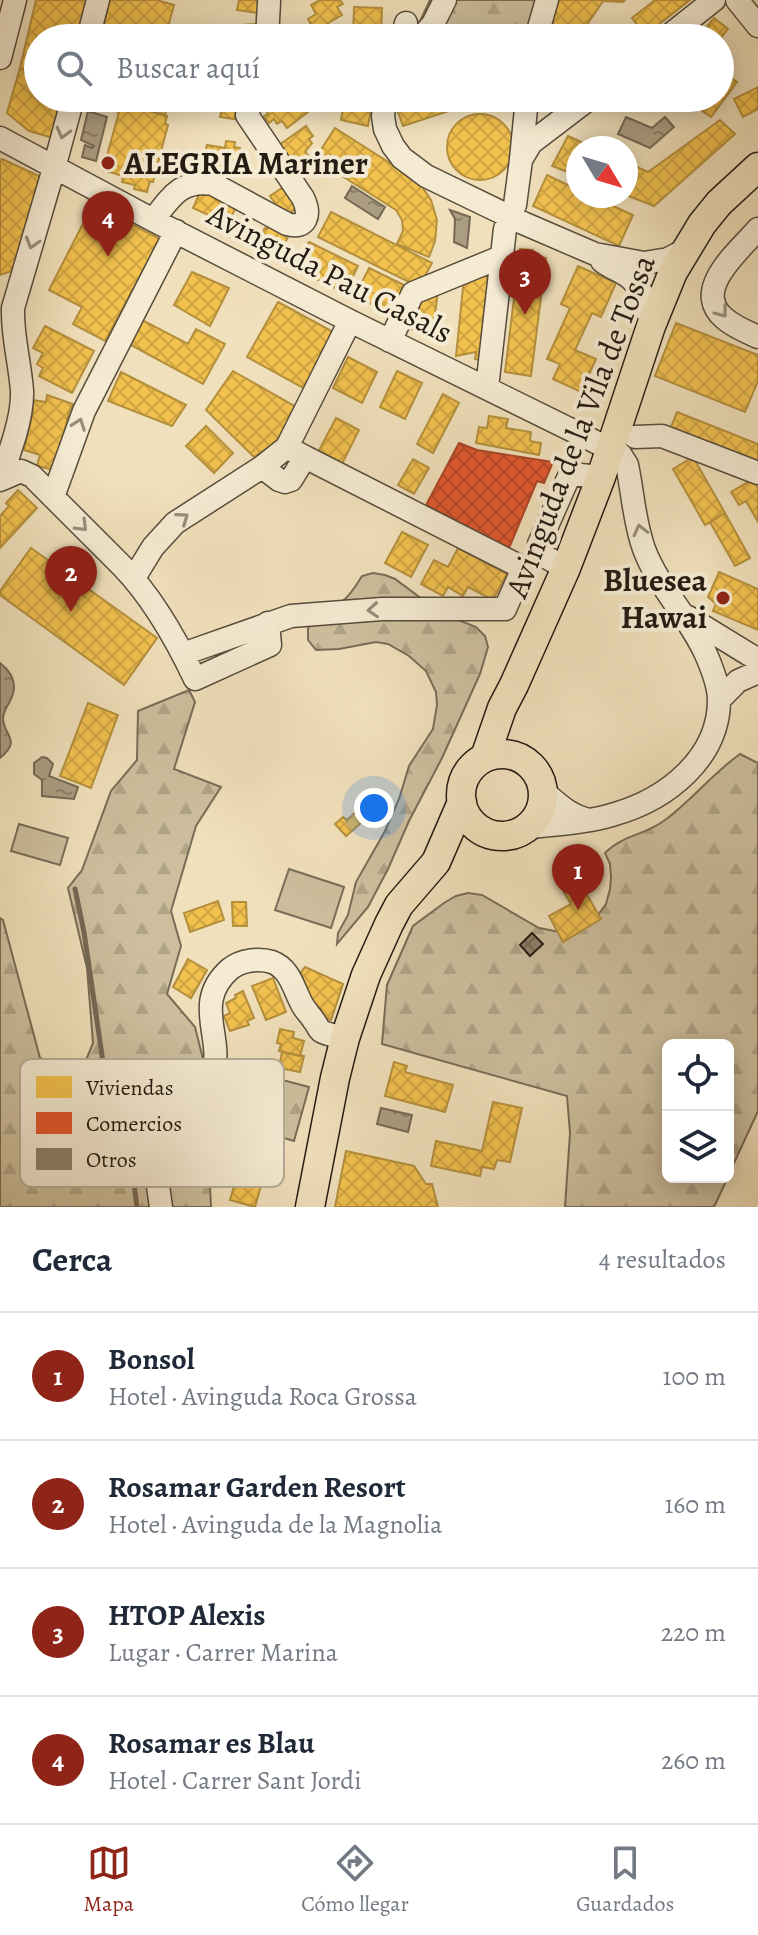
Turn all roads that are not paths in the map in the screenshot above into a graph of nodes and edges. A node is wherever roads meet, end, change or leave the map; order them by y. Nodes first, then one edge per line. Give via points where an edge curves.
1 (15, 0) edge
2 (98, 0) edge
3 (445, 0) edge
4 (547, 0) edge
5 (714, 0) edge
6 (737, 0) edge
7 (269, 2) dead end
8 (92, 24) edge
9 (268, 24) edge
10 (433, 24) edge
11 (540, 24) edge
12 (684, 24) edge
13 (758, 26) edge
14 (2, 47) edge
15 (69, 112) edge
16 (248, 112) edge
17 (383, 112) edge
18 (529, 112) edge
19 (565, 112) edge
20 (0, 126) edge
21 (532, 130) junction
22 (0, 138) edge
23 (24, 150) junction
24 (758, 167) edge
25 (54, 168) junction
26 (510, 217) junction
27 (153, 220) junction
28 (758, 229) edge
29 (176, 231) junction
30 (685, 250) junction
31 (595, 254) junction
32 (501, 257) junction
33 (350, 321) junction
34 (651, 326) junction
35 (758, 337) edge
36 (390, 341) junction
37 (487, 388) junction
38 (635, 437) dead end
39 (609, 449) junction
40 (296, 452) junction
41 (8, 470) edge
42 (758, 473) edge
43 (53, 497) junction
44 (134, 578) junction
45 (679, 611) junction
46 (268, 623) junction
47 (183, 654) junction
48 (758, 660) edge
49 (758, 672) edge
50 (514, 685) junction
51 (718, 692) junction
52 (485, 757) junction
53 (537, 779) junction
54 (462, 802) junction
55 (591, 820) junction
56 (525, 828) junction
57 (487, 833) junction
58 (436, 862) junction
59 (345, 1038) junction
60 (214, 1059) edge
61 (158, 1187) edge
62 (161, 1207) edge
63 (310, 1207) edge

1 - 14 street
2 - 8 street
3 - 10 street
4 - 11 street
5 - 12 street
6 - 13 street
7 - 9 street
15 -> 25 street
16 - 27 street via 303,198 307,215 301,225 287,224 213,184 199,182 179,190
17 - 26 street via 385,129 402,158 426,176
18 - 21 street
19 - 21 street
20 - 23 street, Avinguda Pau Casals
21 - 26 street
22 - 23 street, Avinguda Pau Casals
23 - 25 street, Avinguda Pau Casals
24 - 30 main road, Avinguda de la Vila de Tossa via 719,203
25 - 27 street, Avinguda Pau Casals
25 -> 41 street via 13,308 22,395
26 - 31 street
26 - 32 street
27 - 29 street, Avinguda Pau Casals
28 -> 35 street via 718,276 712,294 723,318
29 - 33 street, Avinguda Pau Casals
43 -> 29 street via 84,411
30 - 31 street via 644,263
30 - 34 main road, Avinguda de la Vila de Tossa
31 - 34 street via 641,291
32 - 36 street via 413,293
32 - 37 street
33 - 36 street, Avinguda Pau Casals
33 - 40 street
34 - 39 main road, Avinguda de la Vila de Tossa
36 - 37 street, Avinguda Pau Casals
37 - 39 street, Avinguda Pau Casals
38 - 42 street via 662,436
45 -> 39 street via 644,549 627,465
39 - 50 main road, Avinguda de la Vila de Tossa via 566,568
44 -> 40 street via 175,523 262,467 279,480 291,480
40 -> 46 street via 523,568 505,609 382,609 291,616
41 - 43 street via 32,476
43 -> 44 street
44 - 47 street
45 - 48 street
45 - 51 street via 702,646
46 - 47 street
46 - 47 street via 270,645 195,679
49 - 51 street
50 - 52 main road, Avinguda de la Vila de Tossa
50 - 53 main road, Avinguda de la Vila de Tossa via 513,721
51 - 55 street via 712,735 693,767 644,803
52 - 53 main road via 517,757
52 - 54 main road via 465,776
53 - 55 street via 566,811
53 - 56 main road via 540,809
54 - 57 main road via 469,819
54 - 58 main road
55 - 56 street
56 - 57 main road via 505,835
57 - 58 main road
58 - 59 main road via 389,924
59 - 60 street via 322,1031 279,966 255,961 236,965 215,987 210,1014
59 - 63 main road
61 - 62 street

